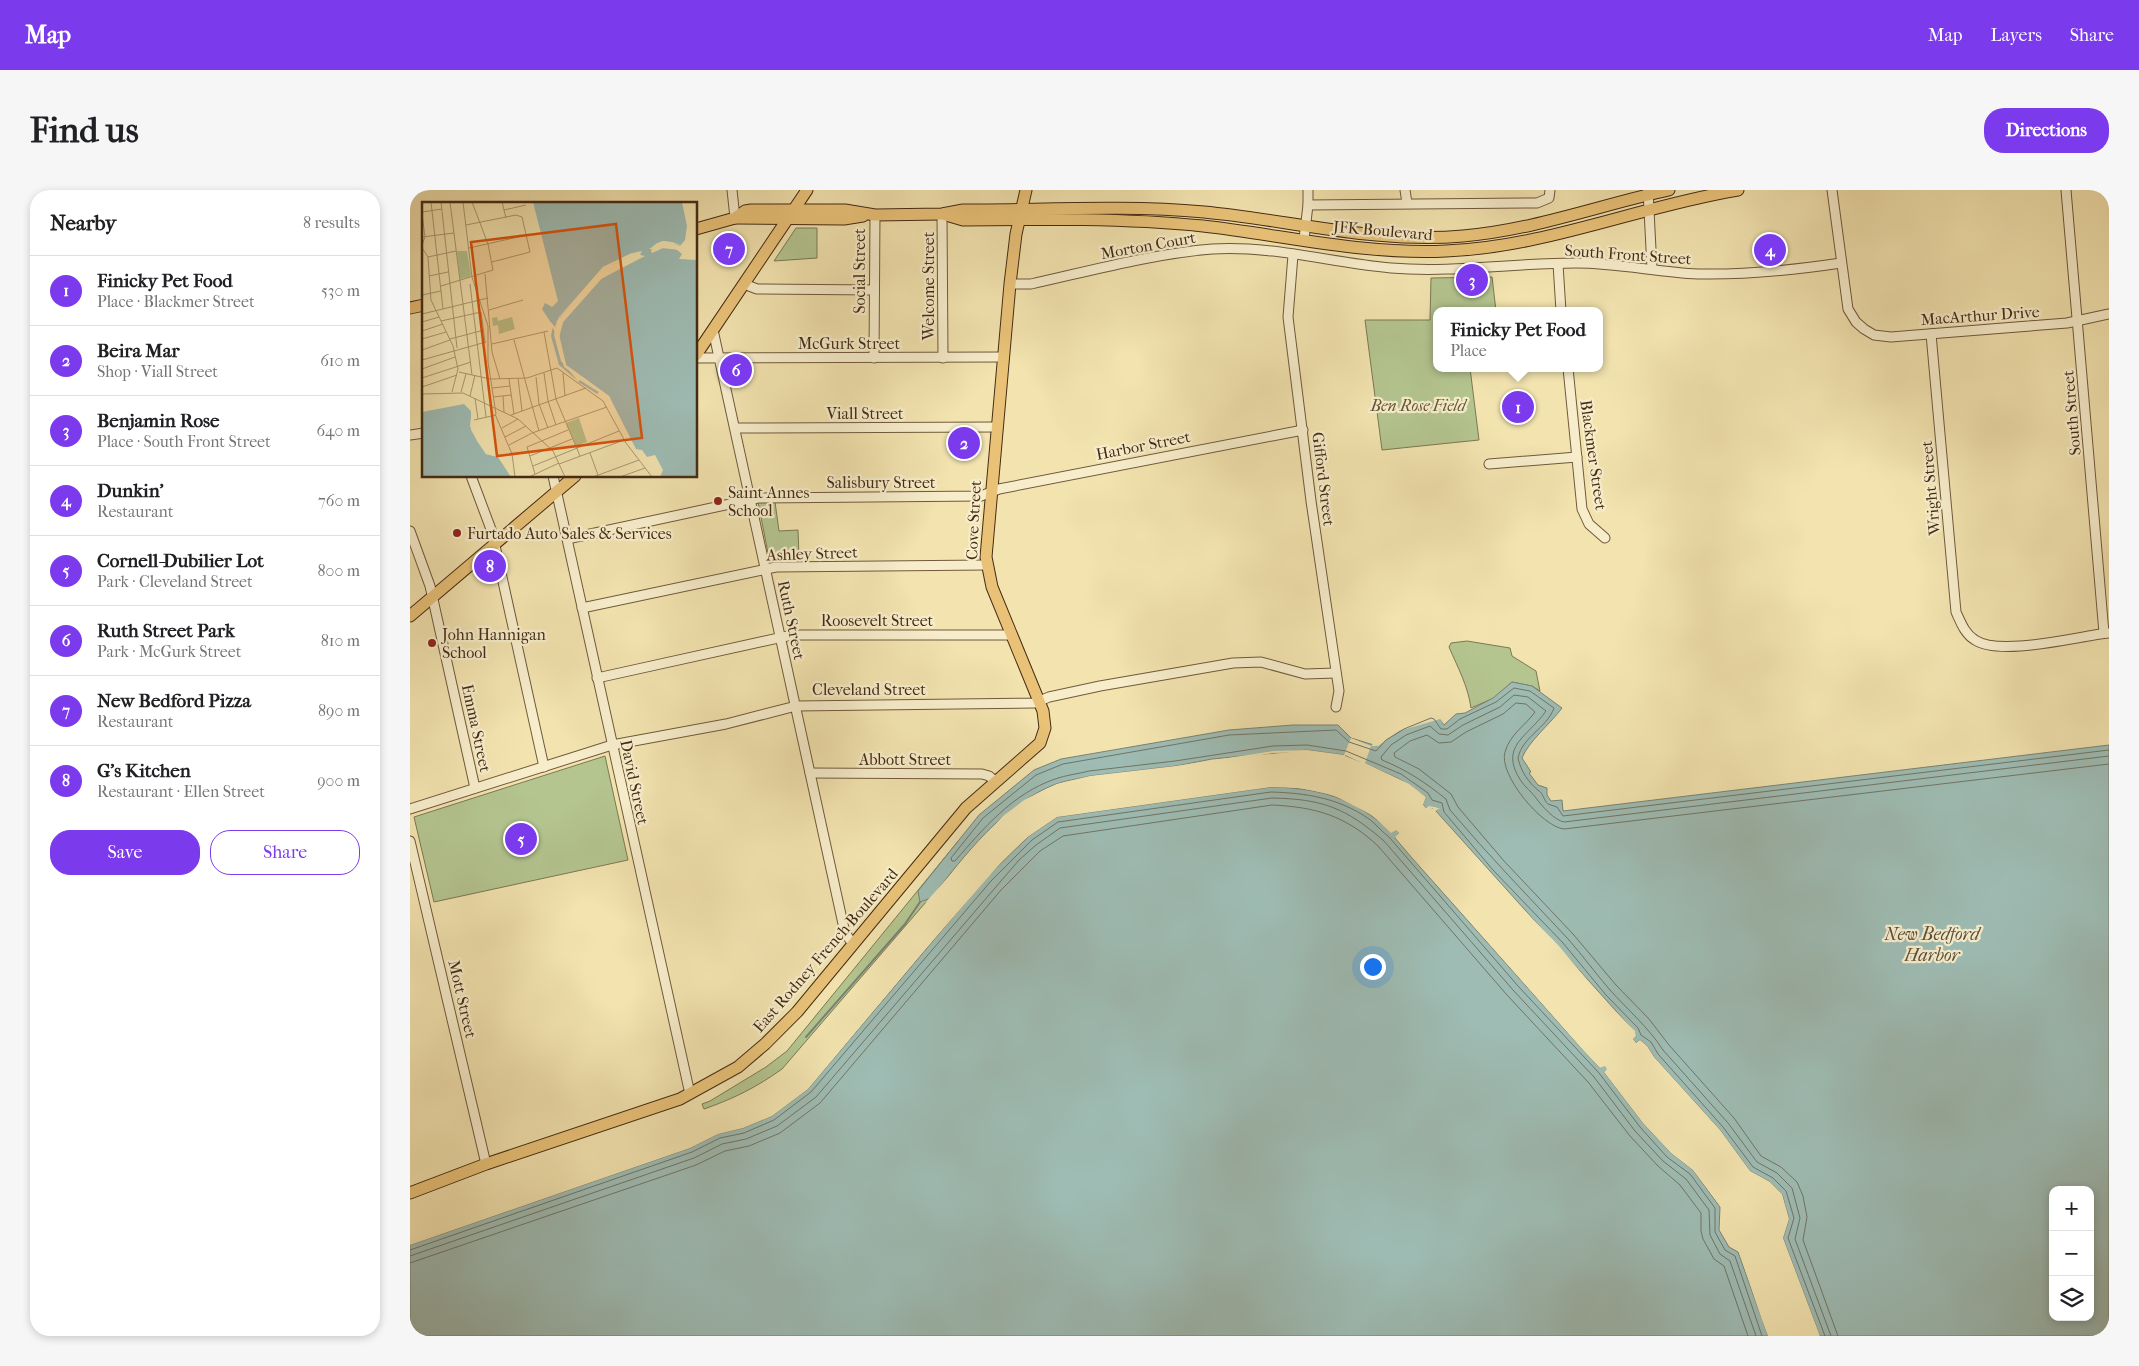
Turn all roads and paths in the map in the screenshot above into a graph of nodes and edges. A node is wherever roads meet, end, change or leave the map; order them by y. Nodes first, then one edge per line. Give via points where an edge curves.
1 (732, 190) edge
2 (807, 190) edge
3 (1026, 190) edge
4 (1308, 190) edge
5 (1406, 190) edge
6 (1669, 190) edge
7 (1738, 190) edge
8 (1832, 190) edge
9 (2066, 190) edge
10 (1648, 193) edge
11 (1549, 194) edge
12 (1407, 203) junction
13 (1308, 205) junction
14 (1648, 209) junction
15 (942, 214) junction
16 (790, 215) junction
17 (871, 215) junction
18 (1020, 215) junction
19 (735, 218) junction
20 (1306, 225) junction
21 (698, 228) edge
22 (1304, 239) junction
23 (1293, 255) junction
24 (1841, 263) junction
25 (1558, 264) junction
26 (1652, 269) junction
27 (744, 284) junction
28 (1010, 284) junction
29 (874, 290) junction
30 (1561, 307) edge
31 (2109, 314) edge
32 (2078, 321) junction
33 (713, 330) junction
34 (1931, 334) junction
35 (698, 354) edge
36 (698, 357) edge
37 (1002, 357) junction
38 (719, 358) junction
39 (874, 358) junction
40 (944, 358) junction
41 (1568, 372) edge
42 (996, 427) junction
43 (735, 428) junction
44 (1303, 430) junction
45 (1576, 457) junction
46 (1489, 464) dead end
47 (472, 478) edge
48 (554, 478) edge
49 (573, 478) edge
50 (557, 492) junction
51 (990, 493) junction
52 (750, 499) junction
53 (410, 531) edge
54 (1605, 538) dead end
55 (567, 539) junction
56 (494, 545) junction
57 (986, 565) junction
58 (766, 568) junction
59 (433, 597) junction
60 (582, 608) junction
61 (410, 616) edge
62 (2106, 633) edge
63 (1012, 635) junction
64 (781, 638) junction
65 (1336, 673) junction
66 (597, 678) junction
67 (1040, 703) junction
68 (796, 706) junction
69 (1336, 707) dead end
70 (612, 745) junction
71 (1034, 750) joint
72 (544, 767) junction
73 (810, 773) junction
74 (996, 782) junction
75 (475, 788) junction
76 (410, 809) edge
77 (410, 841) edge
78 (853, 944) junction
79 (690, 1094) junction
80 (486, 1164) junction
81 (411, 1190) edge

1 - 19 street
2 - 16 main road
3 - 18 main road, Cove Street
4 - 13 street
5 - 12 street
6 - 10 main road, JFK Boulevard
7 - 14 main road, JFK Boulevard
8 - 24 street
9 - 32 street, South Street
10 - 14 street
10 - 20 main road, JFK Boulevard via 1537,225 1463,236 1392,237
11 - 12 street via 1538,203
12 - 13 street
13 - 20 street
14 - 22 main road, JFK Boulevard via 1543,237 1464,250 1391,250
14 - 26 street
15 - 17 main road
15 - 18 main road via 963,210
15 - 40 street, Welcome Street
16 - 17 main road via 844,210
16 - 19 main road via 748,210
16 - 27 main road
17 - 29 street, Social Street
18 - 20 main road, JFK Boulevard via 1156,208
18 - 22 main road, JFK Boulevard via 1175,224
18 - 28 main road, Cove Street
19 - 21 main road
20 - 22 street
23 - 25 street, South Front Street via 1420,270
23 - 28 street, Morton Court via 1244,249 1198,251 1031,284
23 - 44 street, Gifford Street via 1288,317
24 - 26 street, South Front Street via 1725,274
24 - 34 street, MacArthur Drive via 1847,304 1864,330 1879,336
25 - 26 street, South Front Street via 1609,264
25 - 30 street
27 - 29 street via 757,289
27 - 33 main road
28 - 37 main road, Cove Street
29 - 39 street, Social Street
31 - 32 street, MacArthur Drive
32 - 34 street, MacArthur Drive
32 - 62 street, South Street
33 - 35 main road
33 - 38 street, Ruth Street
34 - 62 street, Wright Street via 1956,612 1969,635 1980,643 2002,647
36 - 38 street, McGurk Street
37 - 40 street, McGurk Street
37 - 42 main road, Cove Street
38 - 39 street, McGurk Street
38 - 43 street, Ruth Street
39 - 40 street, McGurk Street
41 - 45 street, Blackmer Street
42 - 43 street, Viall Street
42 - 51 main road, Cove Street
43 - 52 street, Ruth Street
44 - 51 street, Harbor Street via 1027,483
44 - 65 street, Gifford Street
45 - 46 street
45 - 54 street, Blackmer Street via 1582,509 1589,524
47 - 56 street
48 - 50 street, David Street
49 - 50 main road
50 - 55 street, David Street
50 - 56 main road
51 - 52 street, Salisbury Street via 981,496
51 - 57 main road, Cove Street
52 - 55 street, Salisbury Street
52 - 58 street, Ruth Street
53 - 59 street, Emma Street
55 - 60 street, David Street
56 - 59 main road
56 - 72 street
57 - 58 street, Ashley Street
57 - 63 main road, Cove Street
58 - 60 street, Ashley Street
58 - 64 street, Ruth Street
59 - 61 main road
59 - 75 street, Emma Street
60 - 66 street, David Street
63 - 64 street, Roosevelt Street via 796,635
63 - 67 main road, Cove Street
64 - 66 street, Roosevelt Street
64 - 68 street, Ruth Street
65 - 67 street, Cleveland Street via 1305,674 1261,662 1233,663 1049,697
65 - 69 street, Gifford Street via 1339,691
66 - 70 street, David Street
67 - 68 street, Cleveland Street
67 - 71 main road, Cove Street via 1044,731
68 - 70 street, Cleveland Street via 726,724
68 - 73 street, Ruth Street
70 - 72 street, Cleveland Street
70 - 79 street, David Street
71 - 74 main road, East Rodney French Boulevard
72 - 75 street, Cleveland Street
73 - 74 street, Abbott Street via 982,774
73 - 78 street, Ruth Street via 845,933
74 - 78 main road, East Rodney French Boulevard via 962,812
75 - 76 street, Cleveland Street
77 - 80 street, Mott Street
78 - 79 main road, East Rodney French Boulevard via 797,1012 765,1044 730,1072
79 - 80 main road, East Rodney French Boulevard
80 - 81 main road, East Rodney French Boulevard

